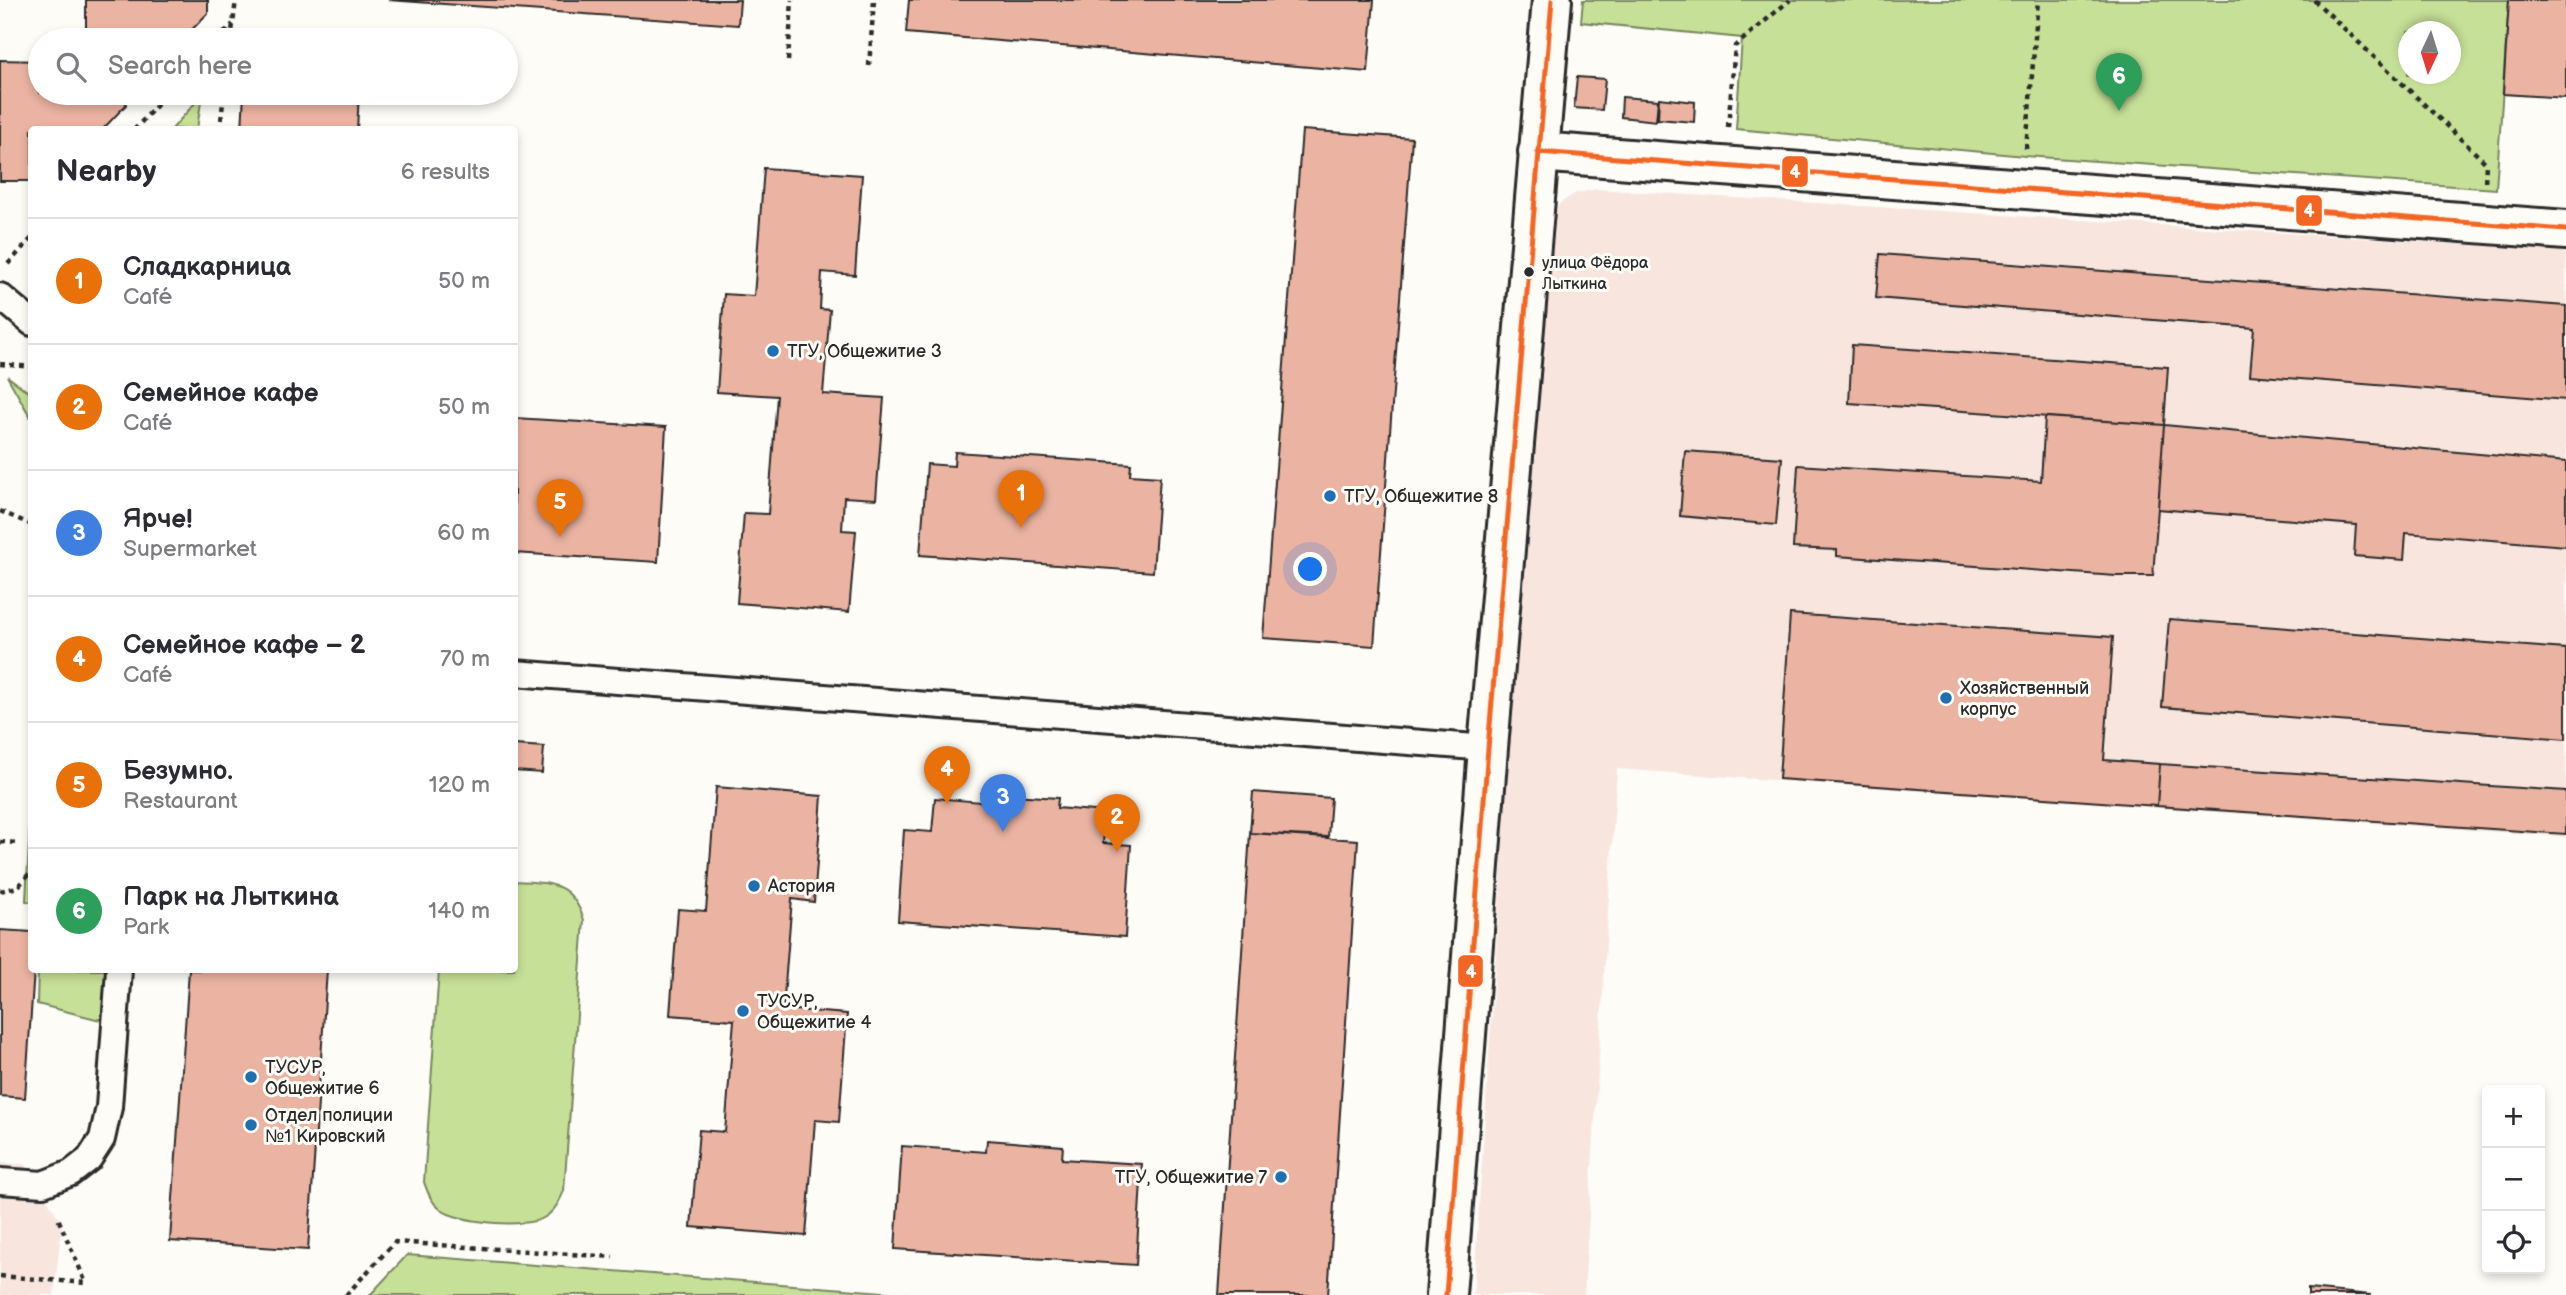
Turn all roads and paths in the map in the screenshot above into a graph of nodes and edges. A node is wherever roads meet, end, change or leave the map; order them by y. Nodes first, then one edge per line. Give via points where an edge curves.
1 (236, 0) edge
2 (792, 0) edge
3 (874, 0) edge
4 (1552, 0) edge
5 (1790, 0) edge
6 (2038, 0) edge
7 (2314, 0) edge
8 (233, 23) junction
9 (228, 28) edge
10 (232, 28) edge
11 (788, 61) dead end
12 (869, 66) dead end
13 (157, 105) edge
14 (222, 105) edge
15 (138, 126) edge
16 (220, 126) edge
17 (1728, 134) dead end
18 (1538, 152) junction
19 (2025, 156) dead end
20 (2485, 194) dead end
21 (2566, 230) edge
22 (28, 243) edge
23 (11, 260) dead end
24 (0, 296) edge
25 (28, 320) edge
26 (0, 364) edge
27 (28, 367) edge
28 (0, 510) edge
29 (28, 523) edge
30 (518, 673) edge
31 (1488, 748) junction
32 (0, 842) edge
33 (20, 843) dead end
34 (28, 875) edge
35 (0, 891) edge
36 (119, 973) edge
37 (0, 1181) edge
38 (43, 1184) junction
39 (612, 1257) dead end
40 (0, 1276) edge
41 (346, 1295) edge
42 (1446, 1295) edge

1 - 8 path
2 - 11 path
3 - 12 path
4 - 18 street
5 - 17 path via 1735,46
6 - 19 path
7 - 20 path via 2486,163
8 - 9 path
8 - 10 path
13 - 15 path
14 - 16 path
18 - 21 street
18 - 31 street
22 - 23 path
24 - 25 lane
26 - 27 path
28 - 29 path
30 - 31 lane
31 - 42 street
32 - 33 path
34 - 35 path via 18,887
36 - 38 lane via 109,1107 102,1139 89,1160
37 - 38 lane
38 - 40 path via 86,1283
39 - 41 path via 395,1242

